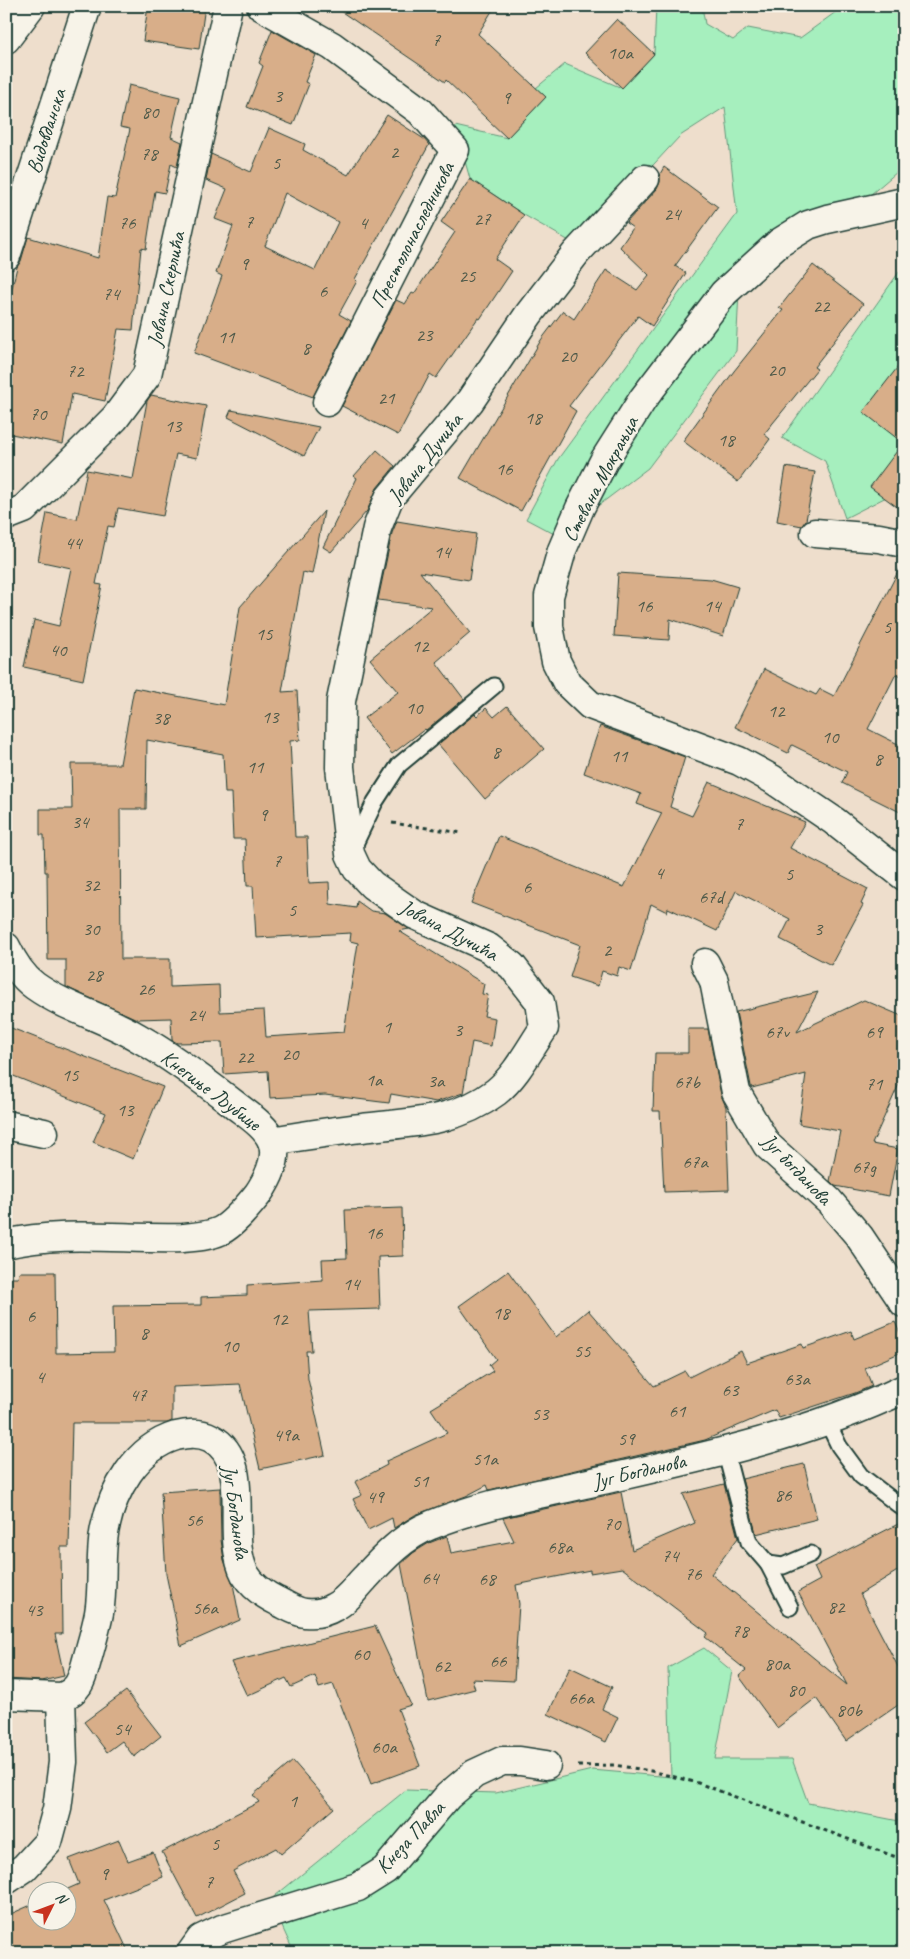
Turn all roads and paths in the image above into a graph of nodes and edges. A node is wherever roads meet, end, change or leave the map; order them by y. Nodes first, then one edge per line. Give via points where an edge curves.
1 (32, 6) edge
2 (87, 6) edge
3 (228, 6) edge
4 (261, 6) edge
5 (6, 39) edge
6 (645, 179) dead end
7 (904, 202) edge
8 (6, 256) edge
9 (327, 402) dead end
10 (6, 516) edge
11 (815, 533) dead end
12 (904, 543) edge
13 (494, 686) dead end
14 (366, 820) junction
15 (463, 834) dead end
16 (350, 854) junction
17 (904, 876) edge
18 (6, 947) edge
19 (704, 963) dead end
20 (6, 1125) edge
21 (44, 1133) dead end
22 (272, 1141) junction
23 (6, 1244) edge
24 (904, 1303) edge
25 (904, 1389) edge
26 (827, 1421) junction
27 (725, 1450) junction
28 (904, 1509) edge
29 (811, 1554) dead end
30 (768, 1564) junction
31 (790, 1607) dead end
32 (6, 1695) edge
33 (61, 1697) junction
34 (546, 1765) joint
35 (904, 1860) edge
36 (6, 1880) edge
37 (190, 1953) edge

1 - 5 street
2 - 8 street, Видовданска
3 - 10 street, Јована Скерлића via 147,374 115,418 24,509
4 - 9 street, Престолонаследникова via 340,52 420,111 455,150
6 - 16 street, Јована Дучића via 576,253 529,314 470,401 389,498 376,528 341,701 340,767
7 - 17 street, Стевана Мокрањца via 808,225 779,243 724,293 643,399 580,508 562,550 549,596 549,627 556,661 567,683 590,705 739,761 834,821
11 - 12 street
13 - 14 lane via 399,765
14 - 15 path
14 - 16 lane
16 - 22 street, Јована Дучића via 357,869 372,885 415,915 489,948 512,966 540,1002 544,1028 510,1078 496,1092 465,1111 441,1119 314,1133
18 - 22 street, Кнегиње Љубице via 18,968 36,986 137,1036 166,1055 256,1122
19 - 24 street, Југ богданова via 714,981 736,1092 767,1145 829,1201 853,1229
20 - 21 street
22 - 23 street, Кнегиње Љубице via 274,1157 266,1182 248,1206 220,1231 183,1238 76,1237
25 - 26 street, Југ Богданова
26 - 27 street, Југ Богданова
26 - 28 lane via 839,1446 862,1476
27 - 30 lane via 749,1542
27 - 33 street, Југ Богданова via 478,1508 427,1526 409,1536 336,1607 318,1613 302,1613 271,1598 246,1574 238,1552 235,1481 231,1460 224,1448 205,1435 176,1436 145,1453 130,1467 115,1497 105,1529 99,1614 81,1682
29 - 30 lane via 783,1566
30 - 31 lane
32 - 33 street
33 - 36 street via 63,1762 57,1809 48,1842 24,1868
34 - 35 path via 614,1765 698,1783
34 - 37 street, Кнеза Павла via 502,1761 474,1774 448,1796 385,1870 358,1887 222,1929 202,1939

